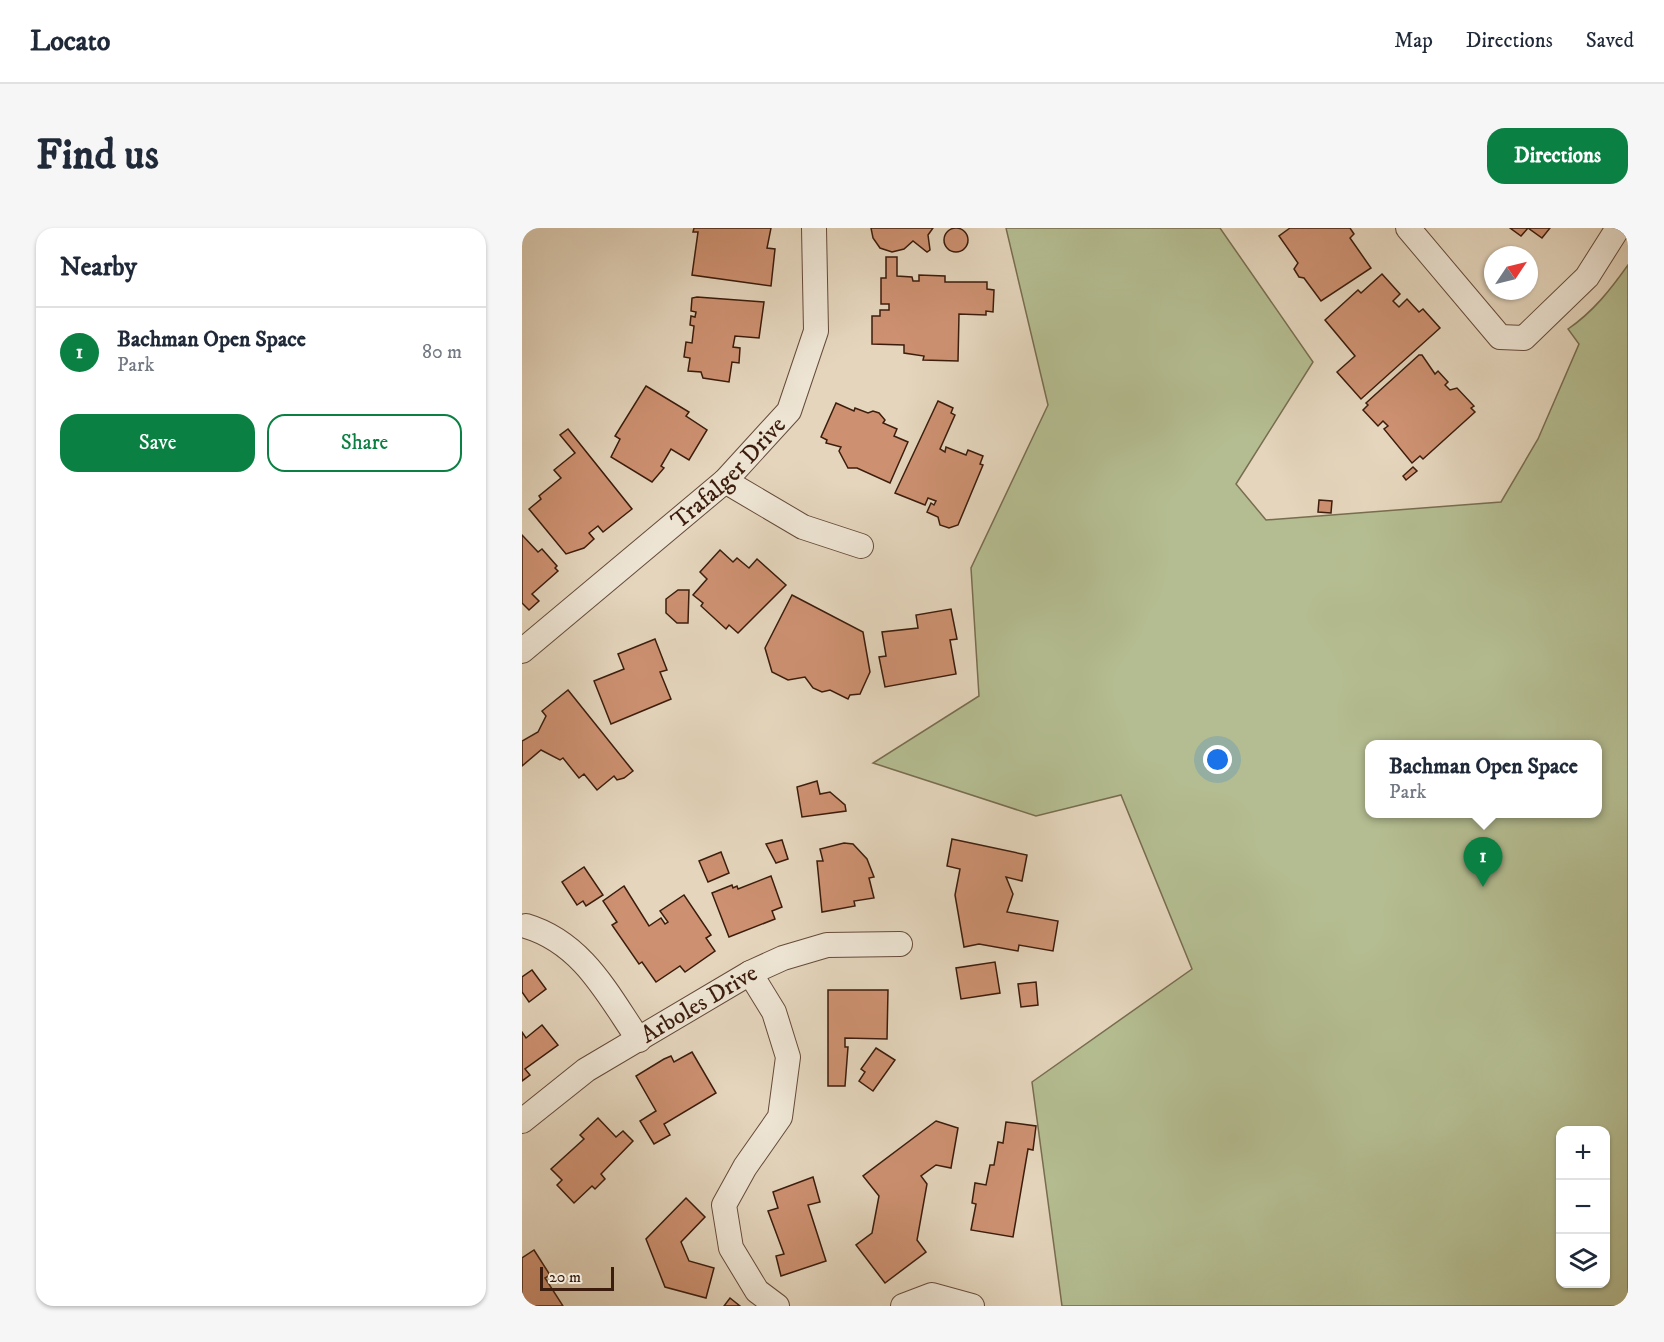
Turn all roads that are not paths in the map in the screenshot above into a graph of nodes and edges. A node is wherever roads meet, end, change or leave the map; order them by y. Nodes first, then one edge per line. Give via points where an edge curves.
1 (813, 228) edge
2 (1408, 228) edge
3 (1618, 228) edge
4 (725, 481) junction
5 (861, 546) dead end
6 (522, 651) edge
7 (526, 926) dead end
8 (900, 944) dead end
9 (750, 974) junction
10 (639, 1040) junction
11 (522, 1121) edge
12 (777, 1306) edge
13 (903, 1306) edge
14 (972, 1306) edge

1 - 4 street, Trafalger Drive via 816,332 789,411
2 - 3 street via 1500,337 1524,338 1587,277
4 - 5 street via 803,527
4 - 6 street, Trafalger Drive
7 - 10 street via 543,931 578,956
8 - 9 street, Arboles Drive via 827,945 783,958
9 - 10 street, Arboles Drive
9 - 12 street via 774,1012 788,1057 780,1117 724,1205 731,1248 757,1291
10 - 11 street, Arboles Drive via 586,1070
13 - 14 street via 932,1295

